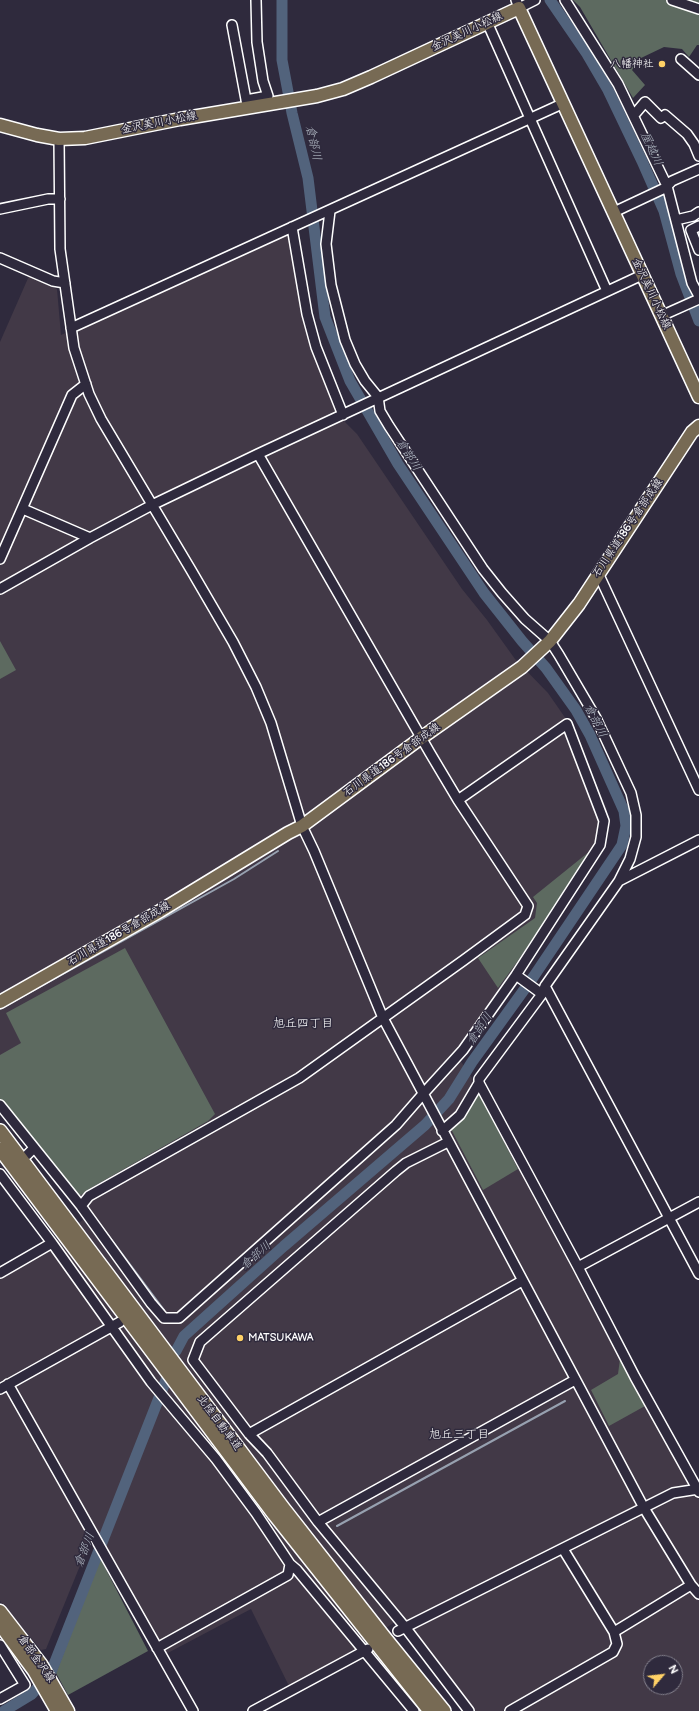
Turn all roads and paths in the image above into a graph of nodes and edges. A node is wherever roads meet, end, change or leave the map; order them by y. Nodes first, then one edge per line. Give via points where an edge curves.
1 (256, 0) edge
2 (565, 0) edge
3 (672, 0) edge
4 (525, 3) edge
5 (699, 9) edge
6 (487, 22) junction
7 (232, 25) dead end
8 (681, 59) dead end
9 (699, 76) edge
10 (564, 103) junction
11 (246, 104) junction
12 (634, 115) junction
13 (529, 119) junction
14 (0, 125) edge
15 (60, 139) junction
16 (699, 156) edge
17 (699, 169) edge
18 (666, 187) junction
19 (60, 199) junction
20 (0, 209) edge
21 (328, 212) junction
22 (614, 212) junction
23 (699, 212) edge
24 (676, 220) junction
25 (296, 226) junction
26 (699, 226) edge
27 (699, 251) edge
28 (685, 257) junction
29 (0, 258) edge
30 (642, 275) junction
31 (65, 283) junction
32 (607, 291) junction
33 (698, 298) edge
34 (661, 316) junction
35 (71, 328) junction
36 (86, 384) junction
37 (699, 397) edge
38 (375, 398) junction
39 (345, 414) junction
40 (699, 426) edge
41 (258, 454) junction
42 (152, 504) junction
43 (23, 509) junction
44 (90, 538) junction
45 (0, 559) edge
46 (598, 573) junction
47 (0, 589) edge
48 (548, 642) junction
49 (421, 738) junction
50 (699, 790) edge
51 (458, 800) junction
52 (302, 826) junction
53 (699, 840) edge
54 (619, 881) junction
55 (517, 976) junction
56 (542, 990) junction
57 (0, 1002) edge
58 (383, 1018) junction
59 (479, 1083) junction
60 (423, 1094) junction
61 (0, 1105) edge
62 (441, 1128) junction
63 (0, 1131) edge
64 (448, 1142) junction
65 (34, 1148) junction
66 (0, 1149) edge
67 (27, 1155) dead end
68 (3, 1173) edge
69 (699, 1202) edge
70 (81, 1206) junction
71 (669, 1218) junction
72 (52, 1243) junction
73 (578, 1267) junction
74 (0, 1273) edge
75 (699, 1274) edge
76 (522, 1281) junction
77 (116, 1324) junction
78 (575, 1380) junction
79 (4, 1386) edge
80 (248, 1434) junction
81 (698, 1490) edge
82 (644, 1508) junction
83 (318, 1522) junction
84 (563, 1549) junction
85 (290, 1564) junction
86 (691, 1585) junction
87 (699, 1594) edge
88 (0, 1611) edge
89 (0, 1625) edge
90 (402, 1629) junction
91 (614, 1632) junction
92 (0, 1645) edge
93 (158, 1648) junction
94 (366, 1650) junction
95 (37, 1668) junction
96 (52, 1691) junction
97 (0, 1699) edge
98 (57, 1711) edge
99 (68, 1711) edge
100 (193, 1711) edge
101 (253, 1711) edge
102 (414, 1711) edge
103 (430, 1711) edge
104 (444, 1711) edge
105 (469, 1711) edge
106 (510, 1711) edge

1 - 11 street via 257,42 262,81 268,96
2 - 12 street via 618,84
3 - 5 street
4 - 6 main road, 金沢美川小松線
4 - 10 main road, 金沢美川小松線 via 549,75
6 - 11 main road, 金沢美川小松線 via 343,89 276,104
6 - 13 street
7 - 11 street
8 - 9 street
10 - 13 street
10 - 22 main road, 金沢美川小松線
11 - 15 main road, 金沢美川小松線 via 84,138
12 - 16 street via 645,102 661,118 665,115 687,134
12 - 18 street
13 - 21 street
13 - 32 street
14 - 15 main road, 金沢美川小松線
15 - 19 street
17 - 18 street via 672,181
18 - 22 street
18 - 24 street
19 - 20 street
19 - 31 street via 60,249
21 - 25 street
21 - 38 street via 326,244 336,307 355,364
22 - 30 main road, 金沢美川小松線
23 - 24 street
24 - 28 street
25 - 35 street
25 - 39 street via 307,314 316,347
26 - 27 street via 691,230
27 - 28 street
28 - 33 street
29 - 31 street via 53,281
30 - 32 street
30 - 34 main road, 金沢美川小松線
31 - 35 street
32 - 38 street
33 - 34 street
34 - 37 main road, 金沢美川小松線
35 - 36 street via 74,348
36 - 42 street via 101,420
36 - 43 street via 72,395
38 - 39 street
38 - 48 street via 388,426 483,569
39 - 41 street
40 - 46 main road, 石川県道186号倉部成線 via 692,432
41 - 42 street
41 - 49 street
42 - 44 street
42 - 52 street via 256,687 271,723
43 - 44 street
43 - 45 street
44 - 47 street
46 - 48 main road, 石川県道186号倉部成線 via 579,604
46 - 50 street
48 - 49 main road, 石川県道186号倉部成線 via 522,667
48 - 54 street via 596,718 631,793 636,815 636,837 630,859
49 - 51 street
49 - 52 main road, 石川県道186号倉部成線
51 - 55 street via 567,724 604,821 600,845
51 - 58 street via 528,906 525,915
52 - 57 main road, 石川県道186号倉部成線
52 - 58 street
53 - 54 street
54 - 56 street
55 - 56 street
55 - 60 street via 463,1050
56 - 59 street via 479,1079
56 - 71 street
58 - 60 street
58 - 70 street via 299,1078 89,1196
59 - 62 street via 460,1115
59 - 73 street
60 - 62 street
60 - 70 street via 396,1125 179,1318 164,1318
61 - 65 street
62 - 64 street
63 - 104 highway, 北陸自動車道 via 283,1508
64 - 76 street
64 - 80 street via 406,1163 396,1171 200,1342 193,1360
65 - 67 street
65 - 70 street
66 - 103 highway, 北陸自動車道 via 278,1520
68 - 72 street
69 - 71 street
71 - 73 street
71 - 75 street
72 - 74 street
72 - 77 street
73 - 81 street
76 - 78 street
76 - 80 street
77 - 79 street
77 - 85 street via 151,1382 167,1403 260,1511
78 - 82 street
78 - 83 street
79 - 93 street via 94,1535
80 - 83 street via 267,1453 290,1493
81 - 82 street via 673,1493
82 - 84 street
82 - 86 street
83 - 90 street
84 - 90 street
84 - 91 street
85 - 93 street via 288,1575
85 - 94 street
86 - 87 street
86 - 91 street
88 - 95 main road, 倉部金沢線
89 - 95 main road, 倉部金沢線
90 - 105 street
91 - 106 street via 617,1644 614,1652
92 - 97 street via 25,1685
93 - 100 street
94 - 101 street
94 - 102 street
95 - 96 main road, 倉部金沢線
96 - 98 main road, 倉部金沢線
96 - 99 main road, 倉部金沢線

